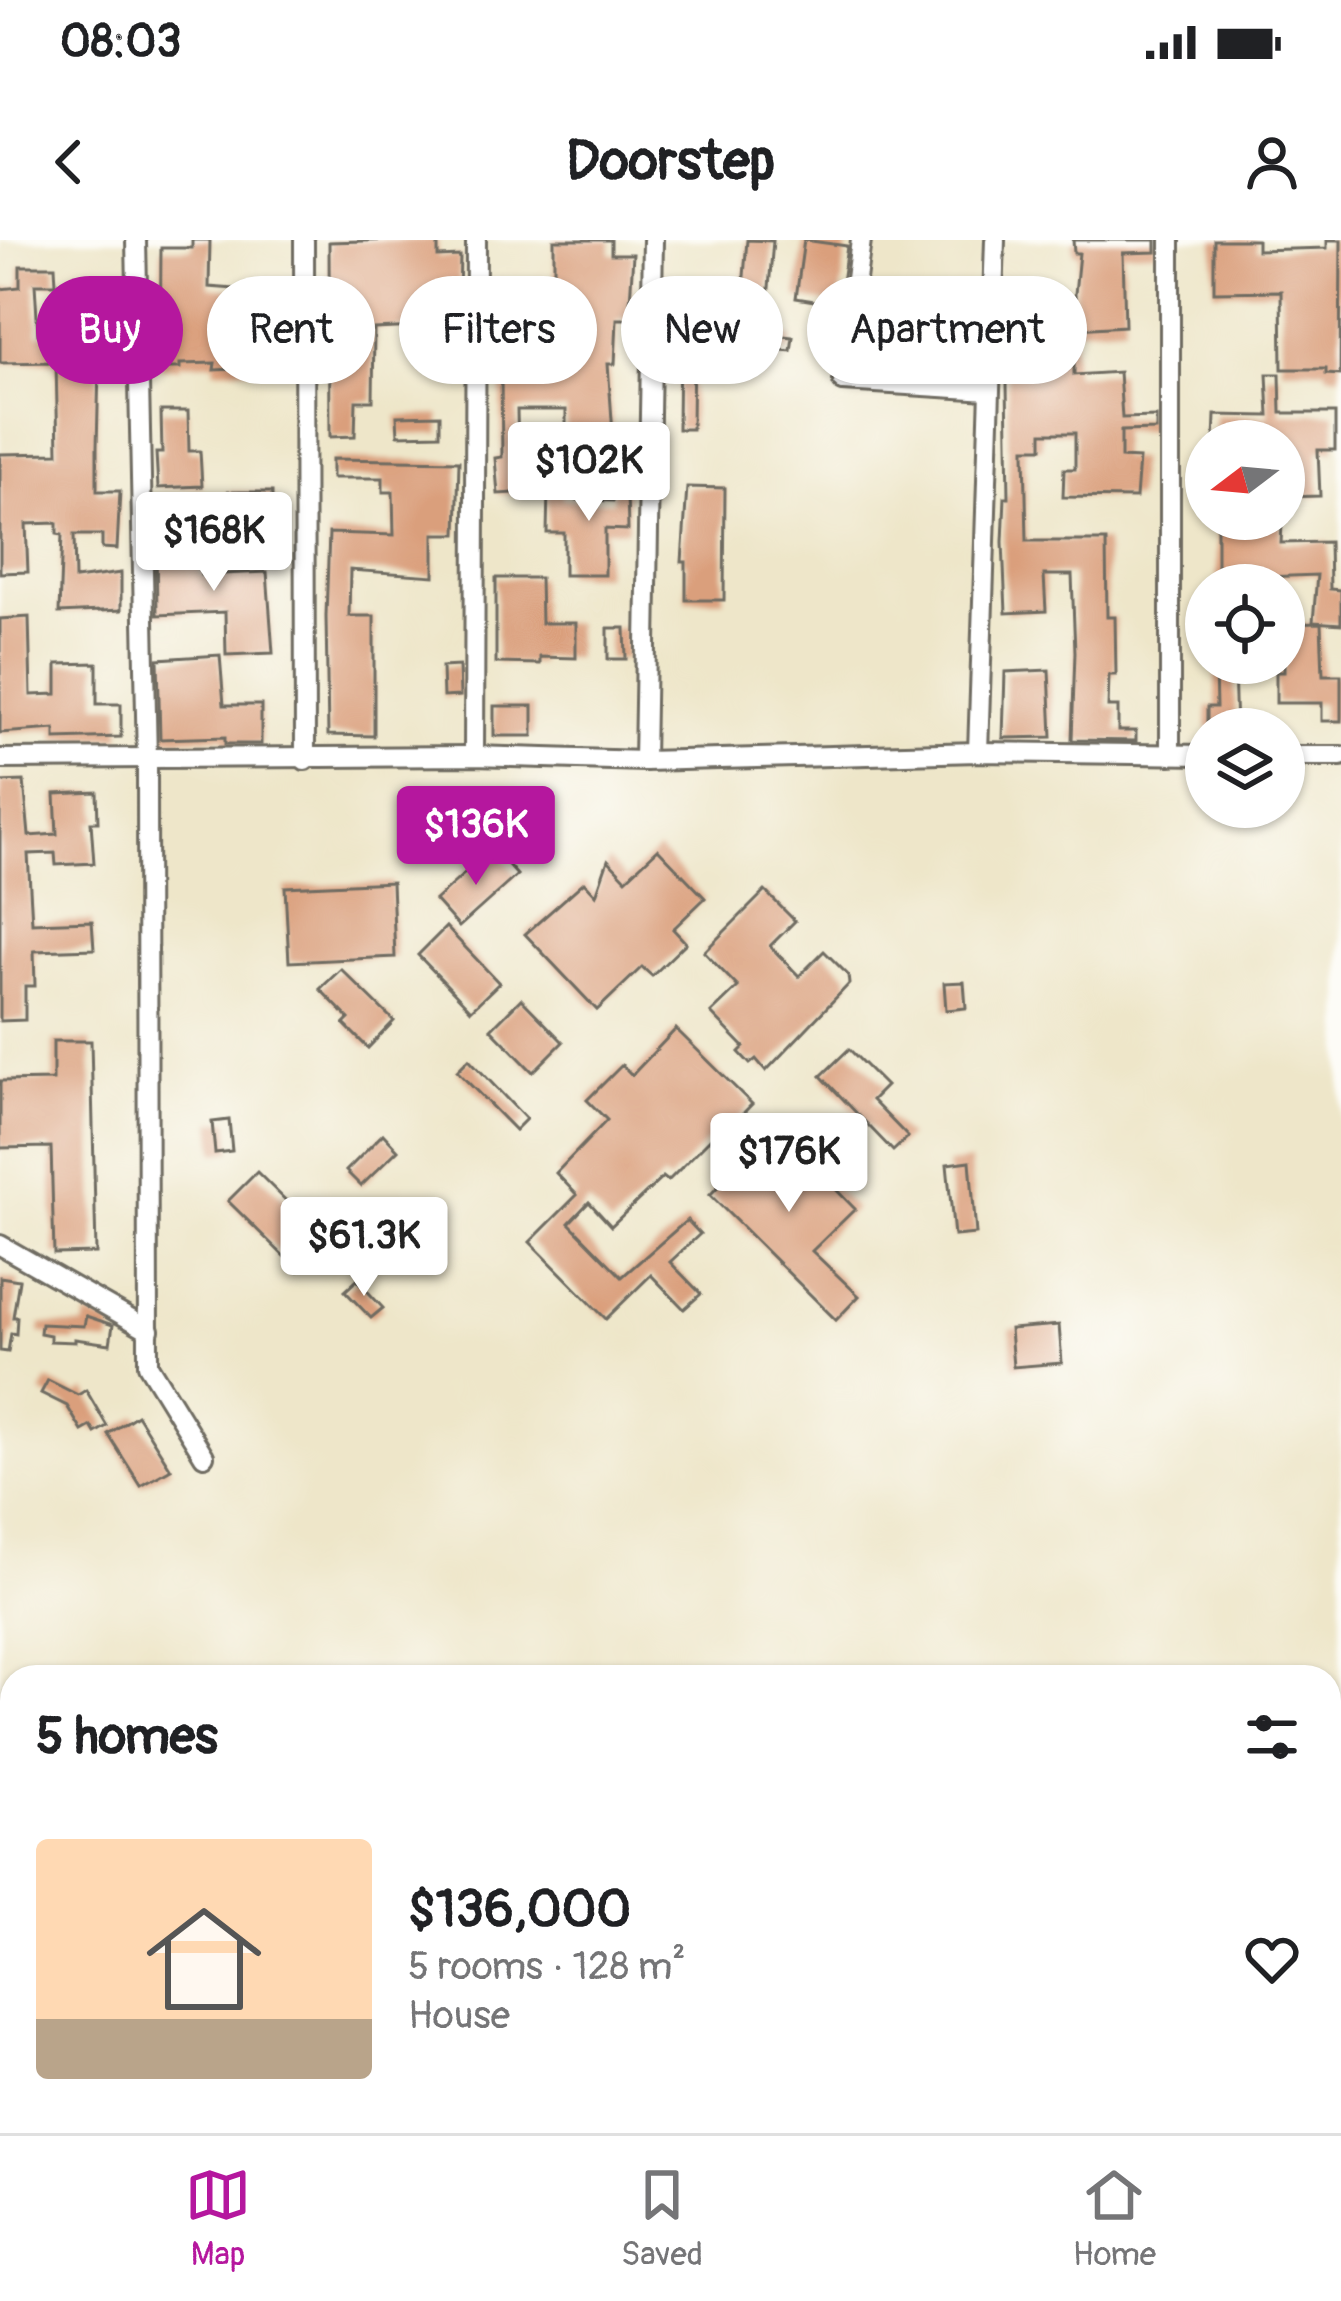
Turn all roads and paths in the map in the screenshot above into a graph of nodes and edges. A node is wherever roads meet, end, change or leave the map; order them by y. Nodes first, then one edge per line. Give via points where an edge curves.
1 (136, 240) edge
2 (304, 240) edge
3 (476, 240) edge
4 (653, 240) edge
5 (861, 240) edge
6 (994, 240) edge
7 (1170, 240) edge
8 (989, 390) junction
9 (978, 752) junction
10 (1170, 755) junction
11 (1185, 755) edge
12 (474, 756) junction
13 (1305, 756) edge
14 (1341, 756) edge
15 (0, 759) edge
16 (305, 760) junction
17 (147, 761) junction
18 (644, 761) junction
19 (0, 1244) edge
20 (149, 1330) junction
21 (204, 1456) dead end

1 - 17 street
2 - 16 street
3 - 12 street
4 - 18 street
5 - 8 street via 843,381
6 - 8 street
7 - 10 street
8 - 9 street
9 - 10 street
9 - 18 street
10 - 11 street
12 - 16 street
12 - 18 street
13 - 14 street
15 - 17 street
16 - 17 street
17 - 20 street
19 - 20 street
20 - 21 street via 148,1365

